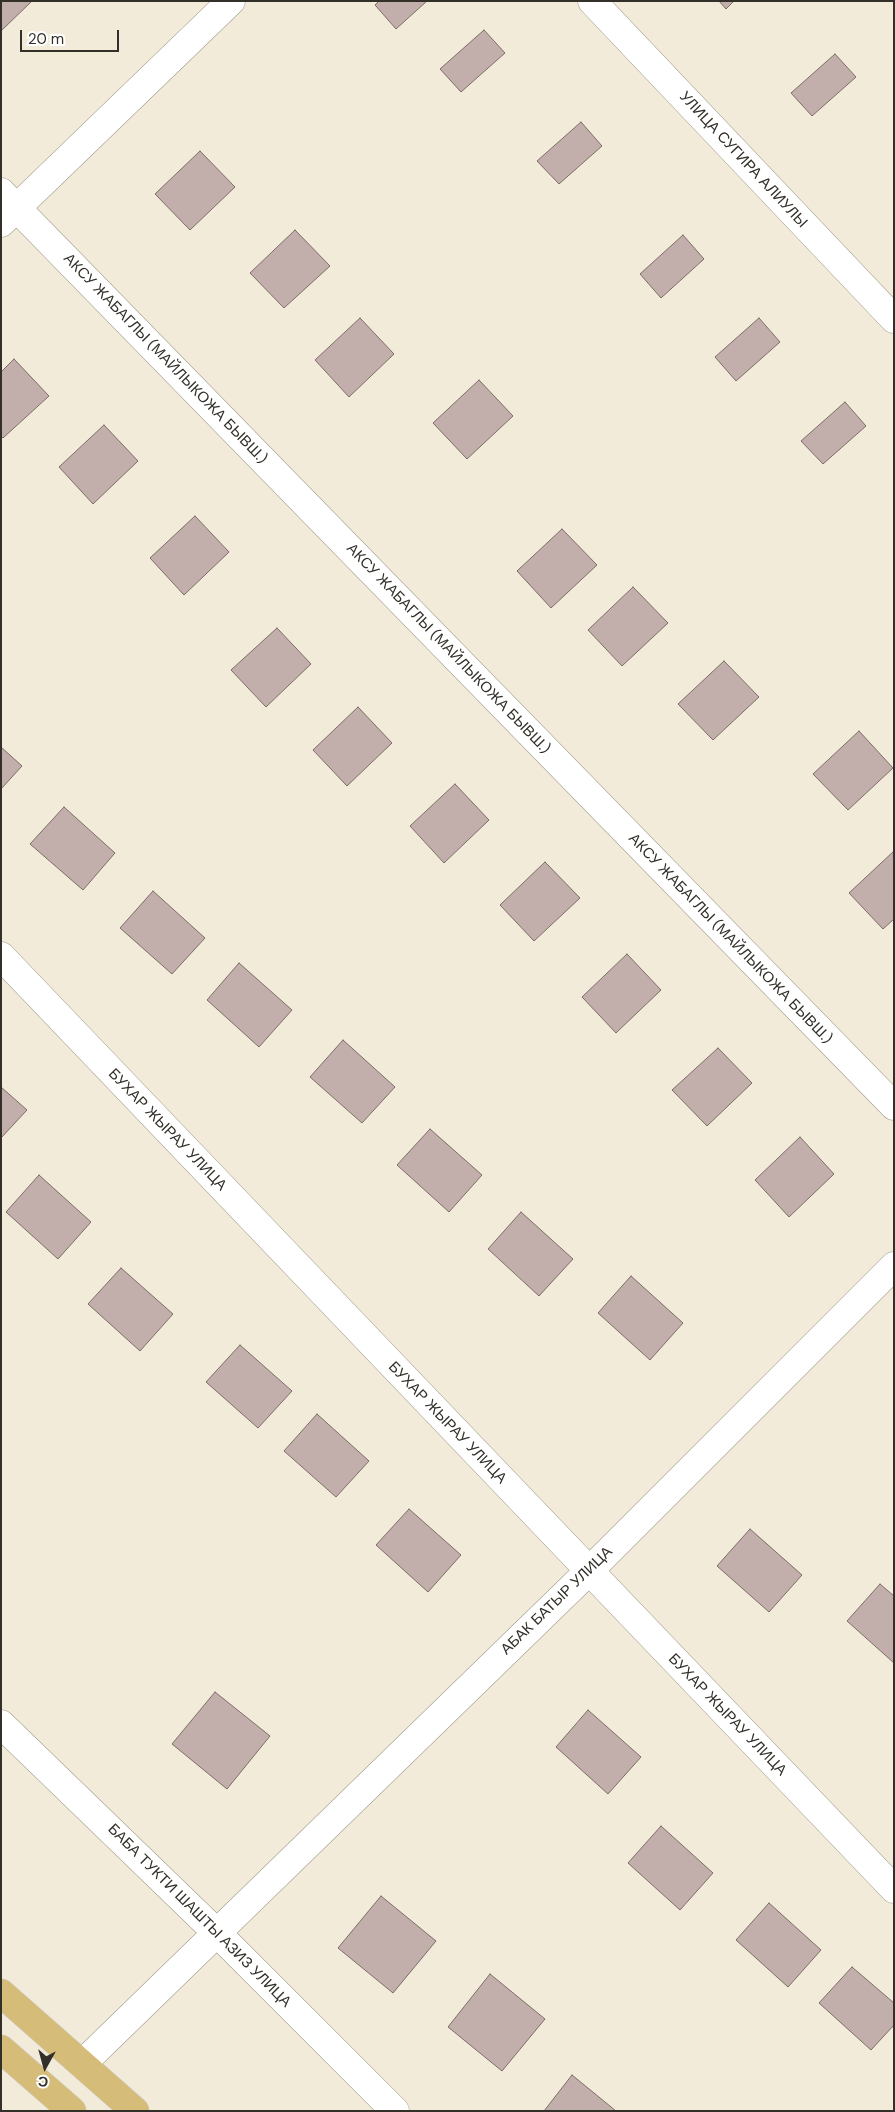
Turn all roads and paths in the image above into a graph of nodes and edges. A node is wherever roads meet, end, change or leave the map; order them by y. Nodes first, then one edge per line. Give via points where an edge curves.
1 (231, 1) edge
2 (592, 1) edge
3 (6, 208) edge
4 (894, 319) edge
5 (1, 956) edge
6 (894, 1106) edge
7 (894, 1266) edge
8 (589, 1571) junction
9 (1, 1724) edge
10 (894, 1889) edge
11 (217, 1933) junction
12 (1, 1993) edge
13 (1, 2049) edge
14 (82, 2064) junction
15 (72, 2111) edge
16 (135, 2111) edge
17 (394, 2111) edge

1 - 3 street
2 - 4 street, УЛИЦА СУГИРА АЛИУЛЫ
3 - 6 street, АКСУ ЖАБАГЛЫ (МАЙЛЫКОЖА БЫВШ.)
5 - 8 street, БУХАР ЖЫРАУ УЛИЦА
7 - 8 street, АБАК БАТЫР УЛИЦА
8 - 10 street, БУХАР ЖЫРАУ УЛИЦА
8 - 11 street, АБАК БАТЫР УЛИЦА
9 - 11 street, БАБА ТУКТИ ШАШТЫ АЗИЗ УЛИЦА
11 - 14 street, АБАК БАТЫР УЛИЦА
11 - 17 street, БАБА ТУКТИ ШАШТЫ АЗИЗ УЛИЦА
12 - 14 highway
13 - 15 highway
14 - 16 highway

